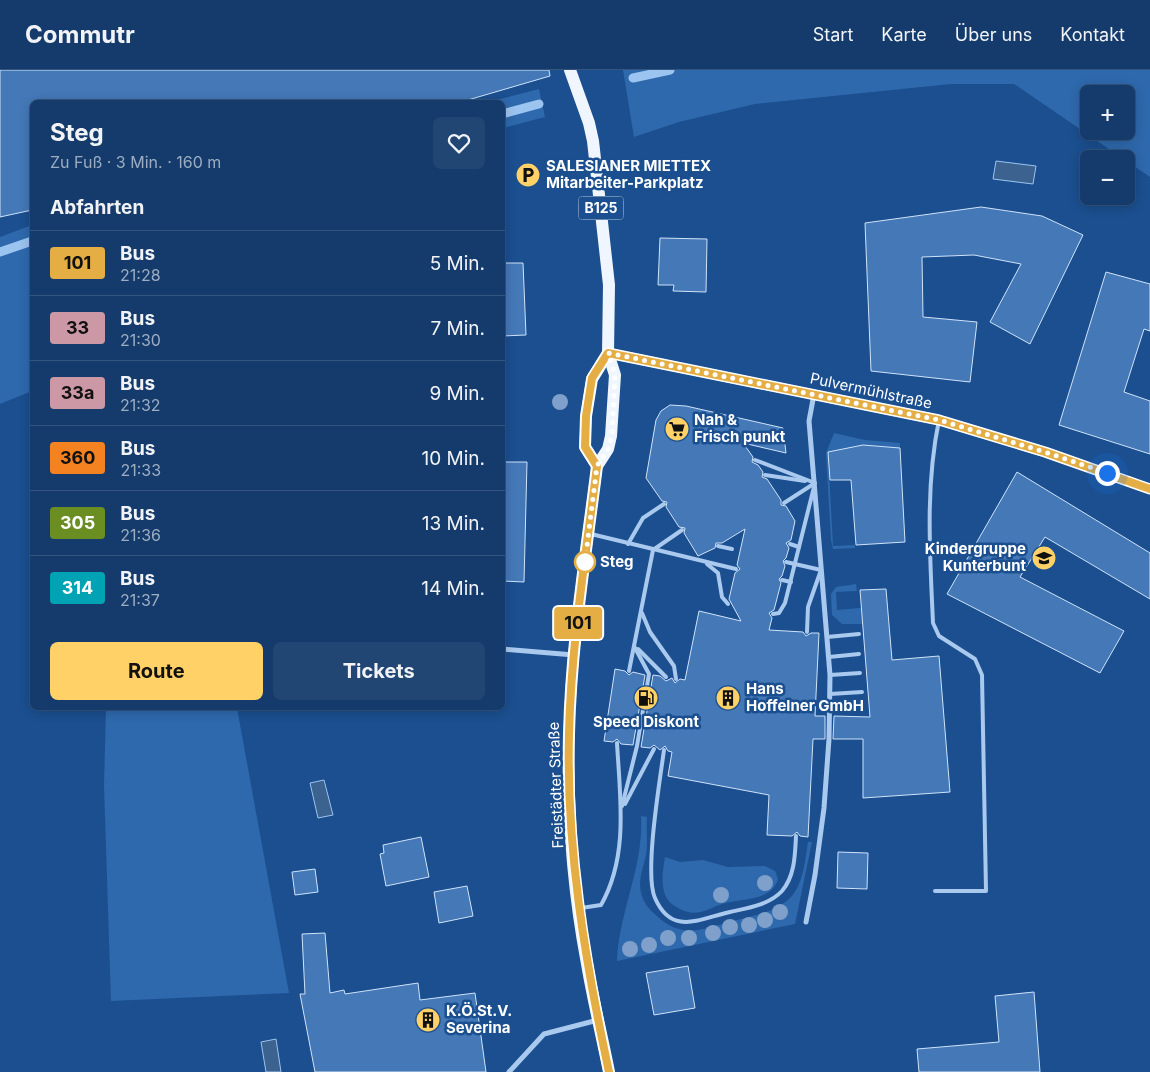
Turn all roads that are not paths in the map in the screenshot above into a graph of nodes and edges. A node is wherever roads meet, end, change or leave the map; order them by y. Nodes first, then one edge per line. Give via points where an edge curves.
1 (570, 70) edge
2 (608, 353) junction
3 (814, 394) junction
4 (939, 420) junction
5 (755, 460) dead end
6 (597, 466) junction
7 (764, 475) dead end
8 (815, 483) junction
9 (1150, 489) edge
10 (784, 503) dead end
11 (664, 504) dead end
12 (682, 530) dead end
13 (589, 534) junction
14 (628, 544) junction
15 (790, 544) dead end
16 (718, 546) dead end
17 (799, 547) junction
18 (732, 549) dead end
19 (652, 550) junction
20 (697, 559) junction
21 (786, 562) dead end
22 (795, 564) junction
23 (736, 569) dead end
24 (822, 570) junction
25 (782, 580) dead end
26 (790, 582) junction
27 (643, 601) junction
28 (728, 604) dead end
29 (773, 614) dead end
30 (806, 632) dead end
31 (859, 634) dead end
32 (827, 637) junction
33 (634, 646) junction
34 (505, 649) edge
35 (859, 654) dead end
36 (574, 655) junction
37 (829, 657) junction
38 (629, 671) dead end
39 (860, 673) dead end
40 (830, 675) junction
41 (666, 677) dead end
42 (676, 679) dead end
43 (862, 692) dead end
44 (830, 694) junction
45 (617, 743) dead end
46 (654, 749) dead end
47 (664, 750) dead end
48 (621, 811) junction
49 (796, 836) dead end
50 (935, 891) dead end
51 (579, 909) junction
52 (806, 922) dead end
53 (598, 1020) junction
54 (509, 1072) edge
55 (609, 1072) edge

1 - 2 main road, Freistädter Straße / B125 via 593,141 609,285
2 - 3 street, Pulvermühlstraße
2 - 6 main road, Freistädter Straße / B125 via 615,375 612,436
2 - 6 main road via 592,378 586,416 585,447
3 - 4 street, Pulvermühlstraße
3 - 8 street via 809,420
4 - 9 street, Pulvermühlstraße via 1045,452
4 - 50 lane via 928,517 933,623 939,636 975,659 982,675 986,891
5 - 8 lane
6 - 13 main road, Freistädter Straße / B125
7 - 8 lane
8 - 10 lane
8 - 17 lane
8 - 24 street
11 - 14 lane via 643,518
12 - 19 lane
13 - 14 lane
13 - 36 main road, Freistädter Straße / B125
14 - 19 lane
15 - 17 lane
16 - 18 lane
17 - 22 lane
19 - 20 lane
19 - 27 lane
20 - 23 lane
20 - 28 lane via 716,569 722,597
21 - 22 lane
22 - 24 lane
22 - 26 lane
24 - 30 lane via 808,607
24 - 32 street
25 - 26 lane
26 - 29 lane via 784,607 780,613
27 - 33 lane
27 - 42 lane via 645,623 674,666
31 - 32 lane
32 - 37 street
33 - 38 lane
33 - 41 lane
33 - 48 lane via 649,674 637,746
34 - 36 street
35 - 37 lane
36 - 51 main road, Freistädter Straße / B125 via 570,763
37 - 40 street
39 - 40 lane
40 - 44 street
43 - 44 lane
44 - 52 street via 824,808
45 - 48 lane
46 - 48 lane
47 - 49 lane via 655,812 652,882 654,897 672,918 692,923 754,908 768,901 788,883
48 - 51 lane via 618,862 608,892 601,905
51 - 53 main road, Freistädter Straße / B125
53 - 54 street via 544,1034
53 - 55 main road, Freistädter Straße / B125

